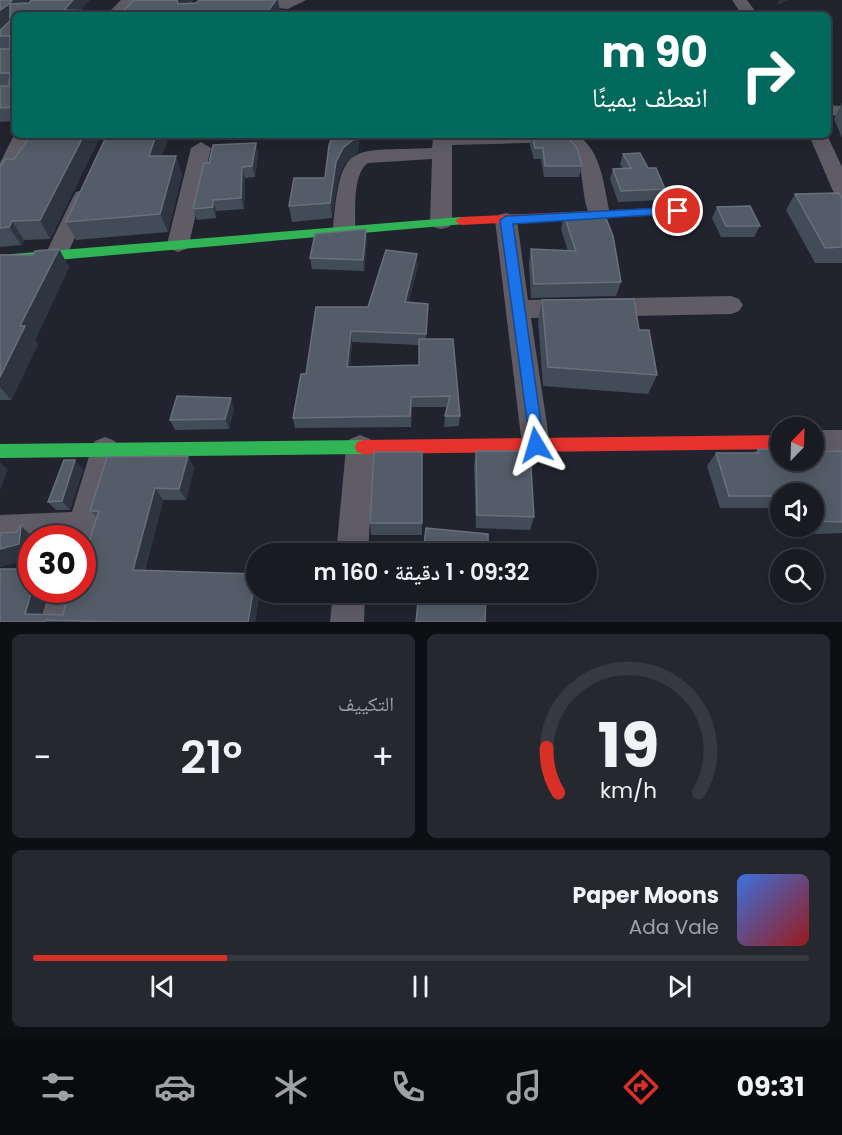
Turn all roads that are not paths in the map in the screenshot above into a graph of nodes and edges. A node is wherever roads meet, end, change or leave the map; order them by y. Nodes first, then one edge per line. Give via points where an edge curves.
1 (130, 0) edge
2 (234, 0) edge
3 (299, 0) edge
4 (117, 12) edge
5 (22, 138) edge
6 (504, 138) edge
7 (572, 138) edge
8 (819, 138) edge
9 (201, 148) dead end
10 (442, 153) junction
11 (91, 178) edge
12 (0, 183) edge
13 (842, 189) edge
14 (678, 211) dead end
15 (599, 214) junction
16 (506, 220) junction
17 (441, 222) junction
18 (344, 229) junction
19 (178, 244) junction
20 (56, 255) junction
21 (0, 260) edge
22 (731, 305) dead end
23 (519, 309) junction
24 (770, 442) edge
25 (824, 442) edge
26 (842, 442) edge
27 (536, 445) junction
28 (360, 448) junction
29 (105, 450) junction
30 (0, 451) edge
31 (82, 525) edge
32 (0, 530) edge
33 (18, 530) edge
34 (353, 543) edge
35 (62, 603) edge
36 (348, 603) edge
37 (57, 622) edge
38 (347, 622) edge

1 - 4 street
2 - 3 street via 288,5
5 - 12 street
6 - 10 street via 442,140
7 - 15 street via 583,150
8 - 13 street
9 - 19 street
10 - 17 street
10 - 18 street via 357,160 351,170
11 - 20 street
14 - 15 street
15 - 16 street
16 - 17 street
16 - 23 street
17 - 18 street
18 - 19 street
19 - 20 street
20 - 21 street
22 - 23 street
23 - 27 street
24 - 27 street
25 - 26 street
27 - 28 street
28 - 29 street
28 - 34 street
29 - 30 street
29 - 31 street
32 - 33 street
35 - 37 street
36 - 38 street

